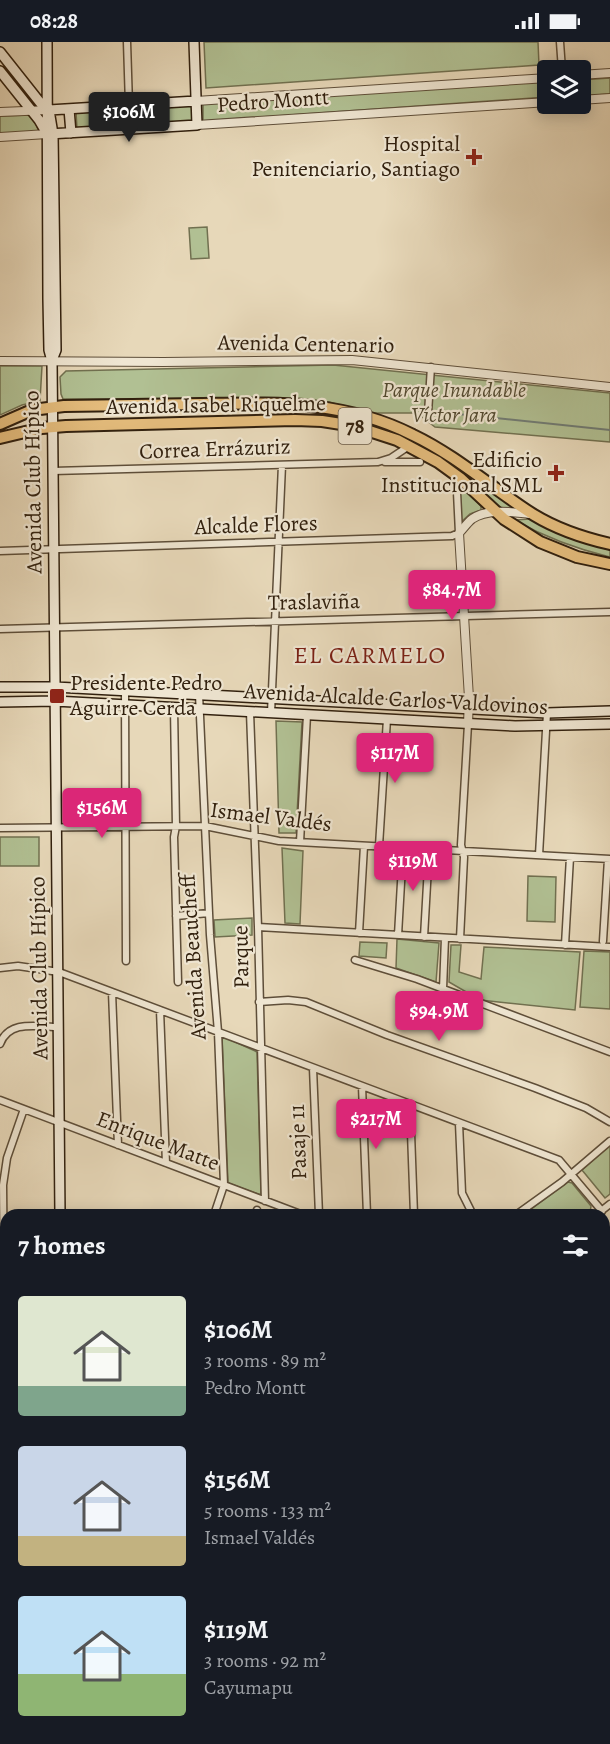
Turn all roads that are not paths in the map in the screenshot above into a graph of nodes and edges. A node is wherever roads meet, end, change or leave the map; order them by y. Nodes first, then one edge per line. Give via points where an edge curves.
1 (47, 42) edge
2 (127, 42) edge
3 (194, 42) edge
4 (560, 42) edge
5 (0, 52) edge
6 (561, 60) edge
7 (0, 70) edge
8 (610, 73) edge
9 (591, 74) edge
10 (537, 79) edge
11 (48, 91) junction
12 (34, 95) junction
13 (610, 98) edge
14 (591, 99) edge
15 (196, 101) junction
16 (537, 103) edge
17 (129, 105) junction
18 (69, 109) junction
19 (49, 110) junction
20 (32, 111) junction
21 (0, 112) edge
22 (197, 125) junction
23 (71, 133) junction
24 (50, 134) junction
25 (0, 137) edge
26 (0, 361) edge
27 (52, 361) junction
28 (431, 367) junction
29 (610, 387) edge
30 (52, 407) junction
31 (428, 413) dead end
32 (0, 424) edge
33 (52, 427) junction
34 (0, 438) edge
35 (410, 446) junction
36 (378, 462) junction
37 (420, 462) dead end
38 (282, 465) junction
39 (53, 471) junction
40 (457, 492) dead end
41 (495, 512) junction
42 (534, 515) junction
43 (459, 533) junction
44 (279, 542) junction
45 (610, 544) edge
46 (54, 550) junction
47 (0, 551) edge
48 (610, 564) edge
49 (610, 612) edge
50 (465, 617) junction
51 (276, 621) junction
52 (54, 628) junction
53 (0, 629) edge
54 (55, 687) junction
55 (0, 688) edge
56 (125, 690) junction
57 (199, 694) junction
58 (273, 698) junction
59 (1, 701) edge
60 (55, 701) junction
61 (341, 702) junction
62 (124, 705) junction
63 (403, 705) junction
64 (174, 708) junction
65 (200, 709) junction
66 (469, 709) junction
67 (610, 711) edge
68 (250, 712) junction
69 (272, 713) junction
70 (547, 713) junction
71 (307, 715) junction
72 (339, 717) junction
73 (387, 719) junction
74 (402, 720) junction
75 (468, 724) junction
76 (610, 724) edge
77 (546, 727) junction
78 (176, 826) junction
79 (205, 826) junction
80 (57, 827) junction
81 (125, 827) junction
82 (0, 828) edge
83 (255, 838) junction
84 (300, 842) junction
85 (364, 846) junction
86 (379, 846) junction
87 (403, 848) junction
88 (429, 849) junction
89 (463, 851) junction
90 (539, 855) junction
91 (570, 857) junction
92 (609, 859) edge
93 (209, 913) junction
94 (176, 916) junction
95 (258, 927) junction
96 (358, 933) junction
97 (398, 935) junction
98 (424, 937) junction
99 (445, 938) junction
100 (460, 939) junction
101 (603, 941) dead end
102 (565, 945) junction
103 (610, 947) edge
104 (126, 960) dead end
105 (356, 960) dead end
106 (0, 968) edge
107 (58, 972) junction
108 (178, 982) dead end
109 (443, 989) junction
110 (112, 992) junction
111 (259, 1002) junction
112 (160, 1010) junction
113 (59, 1027) junction
114 (218, 1032) junction
115 (0, 1044) edge
116 (260, 1048) junction
117 (610, 1052) edge
118 (313, 1068) junction
119 (362, 1086) junction
120 (0, 1100) edge
121 (410, 1105) junction
122 (24, 1109) junction
123 (610, 1122) edge
124 (60, 1123) junction
125 (459, 1123) junction
126 (610, 1141) edge
127 (118, 1145) junction
128 (166, 1163) junction
129 (572, 1174) junction
130 (1, 1185) edge
131 (224, 1185) junction
132 (265, 1201) junction
133 (1, 1209) edge
134 (60, 1209) edge
135 (216, 1209) edge
136 (287, 1209) edge
137 (319, 1209) edge
138 (367, 1209) edge
139 (414, 1209) edge
140 (469, 1209) edge
141 (524, 1209) edge
142 (596, 1209) edge

1 - 11 main road, Avenida Club Hípico
2 - 17 street
3 - 15 main road
4 - 6 street
5 - 12 main road
7 - 20 main road
8 - 9 street
10 - 15 street, Pedro Montt
11 - 12 main road
11 - 19 main road, Avenida Club Hípico
12 - 19 main road
13 - 14 street
15 - 17 main road, Pedro Montt
15 - 22 main road
16 - 22 street, Pedro Montt
17 - 18 main road, Pedro Montt
18 - 19 main road, Pedro Montt
18 - 23 main road
19 - 20 street, Pedro Montt
19 - 24 main road, Avenida Club Hípico
20 - 21 street, Pedro Montt
20 - 24 main road
22 - 23 main road, Pedro Montt
23 - 24 main road, Pedro Montt
24 - 25 street, Pedro Montt
24 - 27 main road, Avenida Club Hípico
26 - 27 street, Avenida Centenario
27 - 28 street, Avenida Centenario via 336,359
27 - 30 main road, Avenida Club Hípico
28 - 29 street, Avenida Centenario
28 - 31 street
30 - 32 highway, Avenida Isabel Riquelme / 78 via 32,410
30 - 33 main road, Avenida Club Hípico
30 - 42 highway, Avenida Isabel Riquelme / 78 via 284,404 351,412 428,442
33 - 34 highway, Avenida Isabel Riquelme / 78
33 - 35 highway, Avenida Isabel Riquelme / 78 via 315,420 369,430
33 - 39 main road, Avenida Club Hípico
35 - 36 street, Correa Errázuriz
35 - 41 highway, Avenida Isabel Riquelme / 78 via 449,470
36 - 37 street, Correa Errázuriz
36 - 38 street, Correa Errázuriz
38 - 39 street, Correa Errázuriz
38 - 44 street
39 - 46 main road, Avenida Club Hípico
40 - 43 street
41 - 42 street
41 - 43 street via 473,519
41 - 48 highway, Avenida Isabel Riquelme / 78 via 552,547
42 - 45 highway, Avenida Isabel Riquelme / 78 via 573,534
43 - 44 street, Alcalde Flores via 449,537
43 - 50 street
44 - 46 street, Alcalde Flores
44 - 51 street
46 - 47 street
46 - 52 main road, Avenida Club Hípico
49 - 50 street, Traslaviña
50 - 51 street, Traslaviña
50 - 66 street
51 - 52 street, Traslaviña
51 - 58 street
52 - 53 street, Traslaviña
52 - 54 main road, Avenida Club Hípico
54 - 55 main road, Avenida Alcalde Carlos Valdovinos
54 - 56 main road, Avenida Alcalde Carlos Valdovinos
54 - 60 main road, Avenida Club Hípico
56 - 57 main road, Avenida Alcalde Carlos Valdovinos
56 - 62 street
57 - 58 main road, Avenida Alcalde Carlos Valdovinos
57 - 65 street, Avenida Beaucheff
58 - 61 main road, Avenida Alcalde Carlos Valdovinos
58 - 69 street
59 - 60 main road, Avenida Alcalde Carlos Valdovinos
60 - 62 main road, Avenida Alcalde Carlos Valdovinos
60 - 80 main road, Avenida Club Hípico
61 - 63 main road, Avenida Alcalde Carlos Valdovinos
61 - 72 main road
62 - 64 main road, Avenida Alcalde Carlos Valdovinos
62 - 81 street
63 - 66 main road, Avenida Alcalde Carlos Valdovinos
63 - 74 main road
64 - 65 main road, Avenida Alcalde Carlos Valdovinos
64 - 78 street
65 - 68 main road, Avenida Alcalde Carlos Valdovinos
65 - 79 street, Avenida Beaucheff
66 - 70 main road, Avenida Alcalde Carlos Valdovinos
66 - 75 street
67 - 70 main road, Avenida Alcalde Carlos Valdovinos
68 - 69 main road, Avenida Alcalde Carlos Valdovinos
68 - 83 street, Parque
69 - 71 main road, Avenida Alcalde Carlos Valdovinos
70 - 77 street
71 - 72 main road, Avenida Alcalde Carlos Valdovinos
71 - 84 street
72 - 73 main road, Avenida Alcalde Carlos Valdovinos
73 - 74 main road, Avenida Alcalde Carlos Valdovinos
73 - 86 street
74 - 75 main road, Avenida Alcalde Carlos Valdovinos
75 - 77 main road, Avenida Alcalde Carlos Valdovinos
75 - 89 street
76 - 77 main road, Avenida Alcalde Carlos Valdovinos
77 - 90 street
78 - 79 street, Ismael Valdés
78 - 81 street, Ismael Valdés
78 - 94 street
79 - 83 street, Ismael Valdés
79 - 93 street, Avenida Beaucheff
80 - 81 street, Ismael Valdés
80 - 82 street, Ismael Valdés
80 - 107 main road, Avenida Club Hípico
81 - 104 street
83 - 84 street, Ismael Valdés
83 - 95 street, Parque
84 - 85 street, Ismael Valdés
85 - 86 street, Ismael Valdés
85 - 96 street
86 - 87 street, Ismael Valdés
87 - 88 street, Ismael Valdés
87 - 97 street
88 - 89 street, Ismael Valdés
88 - 98 street
89 - 90 street, Ismael Valdés
89 - 100 street
90 - 91 street, Ismael Valdés
91 - 92 street, Ismael Valdés
91 - 102 street
92 - 101 street
93 - 94 street
93 - 114 street, Avenida Beaucheff
94 - 108 street
95 - 96 street
95 - 111 street, Parque
96 - 97 street
97 - 98 street
98 - 99 street
99 - 100 street
99 - 109 street
100 - 102 street
102 - 103 street
105 - 109 street
106 - 107 street via 18,966
107 - 110 street
107 - 113 main road, Avenida Club Hípico
109 - 117 street
110 - 112 street
110 - 127 street
111 - 116 street, Parque
111 - 123 street via 306,1002 586,1108
112 - 114 street
112 - 128 street
113 - 115 street via 13,1028
113 - 124 main road, Avenida Club Hípico
114 - 116 street
114 - 131 street, Avenida Beaucheff
116 - 118 street
116 - 132 street, Parque
118 - 119 street
118 - 137 street, Pasaje 11
119 - 121 street
119 - 138 street
120 - 122 street, Enrique Matte
121 - 125 street
121 - 139 street
122 - 124 street, Enrique Matte
122 - 130 street
124 - 127 street, Enrique Matte
124 - 134 main road, Avenida Club Hípico
125 - 129 street via 558,1160
125 - 140 street via 462,1193
126 - 129 street
127 - 128 street, Enrique Matte
128 - 131 street, Enrique Matte
129 - 141 street
129 - 142 street
130 - 133 street
131 - 132 street, Enrique Matte
131 - 135 street, Avenida Beaucheff
132 - 136 street, Enrique Matte

